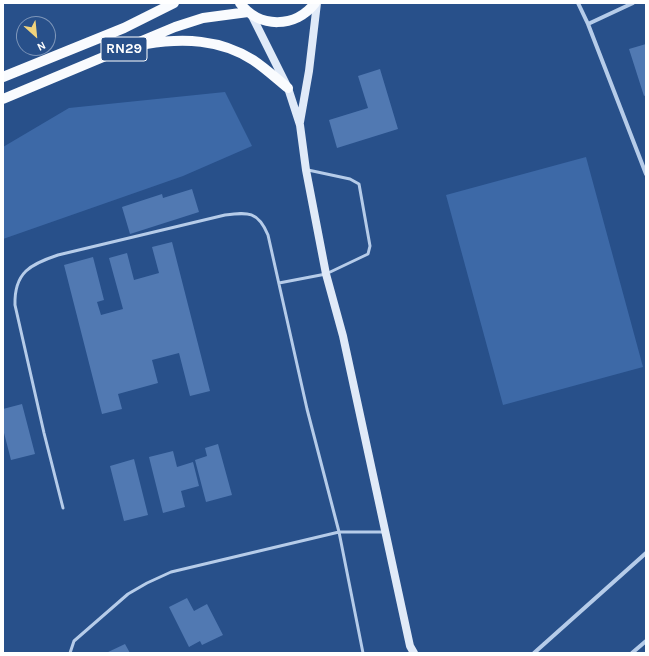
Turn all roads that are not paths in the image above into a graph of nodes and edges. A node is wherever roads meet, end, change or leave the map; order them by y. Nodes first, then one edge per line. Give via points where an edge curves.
1 (174, 3) edge
2 (240, 3) edge
3 (316, 3) edge
4 (574, 3) edge
5 (578, 3) edge
6 (633, 3) edge
7 (579, 8) junction
8 (250, 13) junction
9 (588, 24) junction
10 (132, 46) junction
11 (3, 77) edge
12 (288, 88) junction
13 (3, 99) edge
14 (300, 125) junction
15 (306, 170) junction
16 (646, 174) edge
17 (326, 274) junction
18 (279, 283) junction
19 (63, 508) dead end
20 (339, 532) junction
21 (386, 532) junction
22 (646, 554) edge
23 (646, 640) edge
24 (538, 649) junction
25 (411, 651) edge
26 (70, 653) edge
27 (363, 653) edge
28 (531, 653) edge
29 (534, 653) edge
30 (632, 653) edge

1 - 11 main road, RN29 via 124,28
2 - 8 main road
3 - 8 main road via 300,17 288,22 275,23
3 - 14 street via 309,72
4 - 7 street
5 - 7 street
6 - 9 street
7 - 9 street
8 - 10 main road, RN29 via 203,18
8 - 12 street
9 - 16 street
10 - 12 main road via 172,40 217,44 254,60
10 - 13 main road, RN29
12 - 14 street
14 - 15 street
15 - 17 street
15 - 17 lane via 350,179 359,184 370,236 368,254
17 - 18 lane
17 - 21 street via 343,336
18 - 19 lane via 264,226 249,213 225,215 58,255 38,262 23,274 15,290 15,305
18 - 20 lane via 307,409
20 - 21 lane
20 - 26 lane via 171,572 128,594 74,641
20 - 27 lane
21 - 25 street
22 - 24 street
23 - 30 street
24 - 28 street
24 - 29 street

